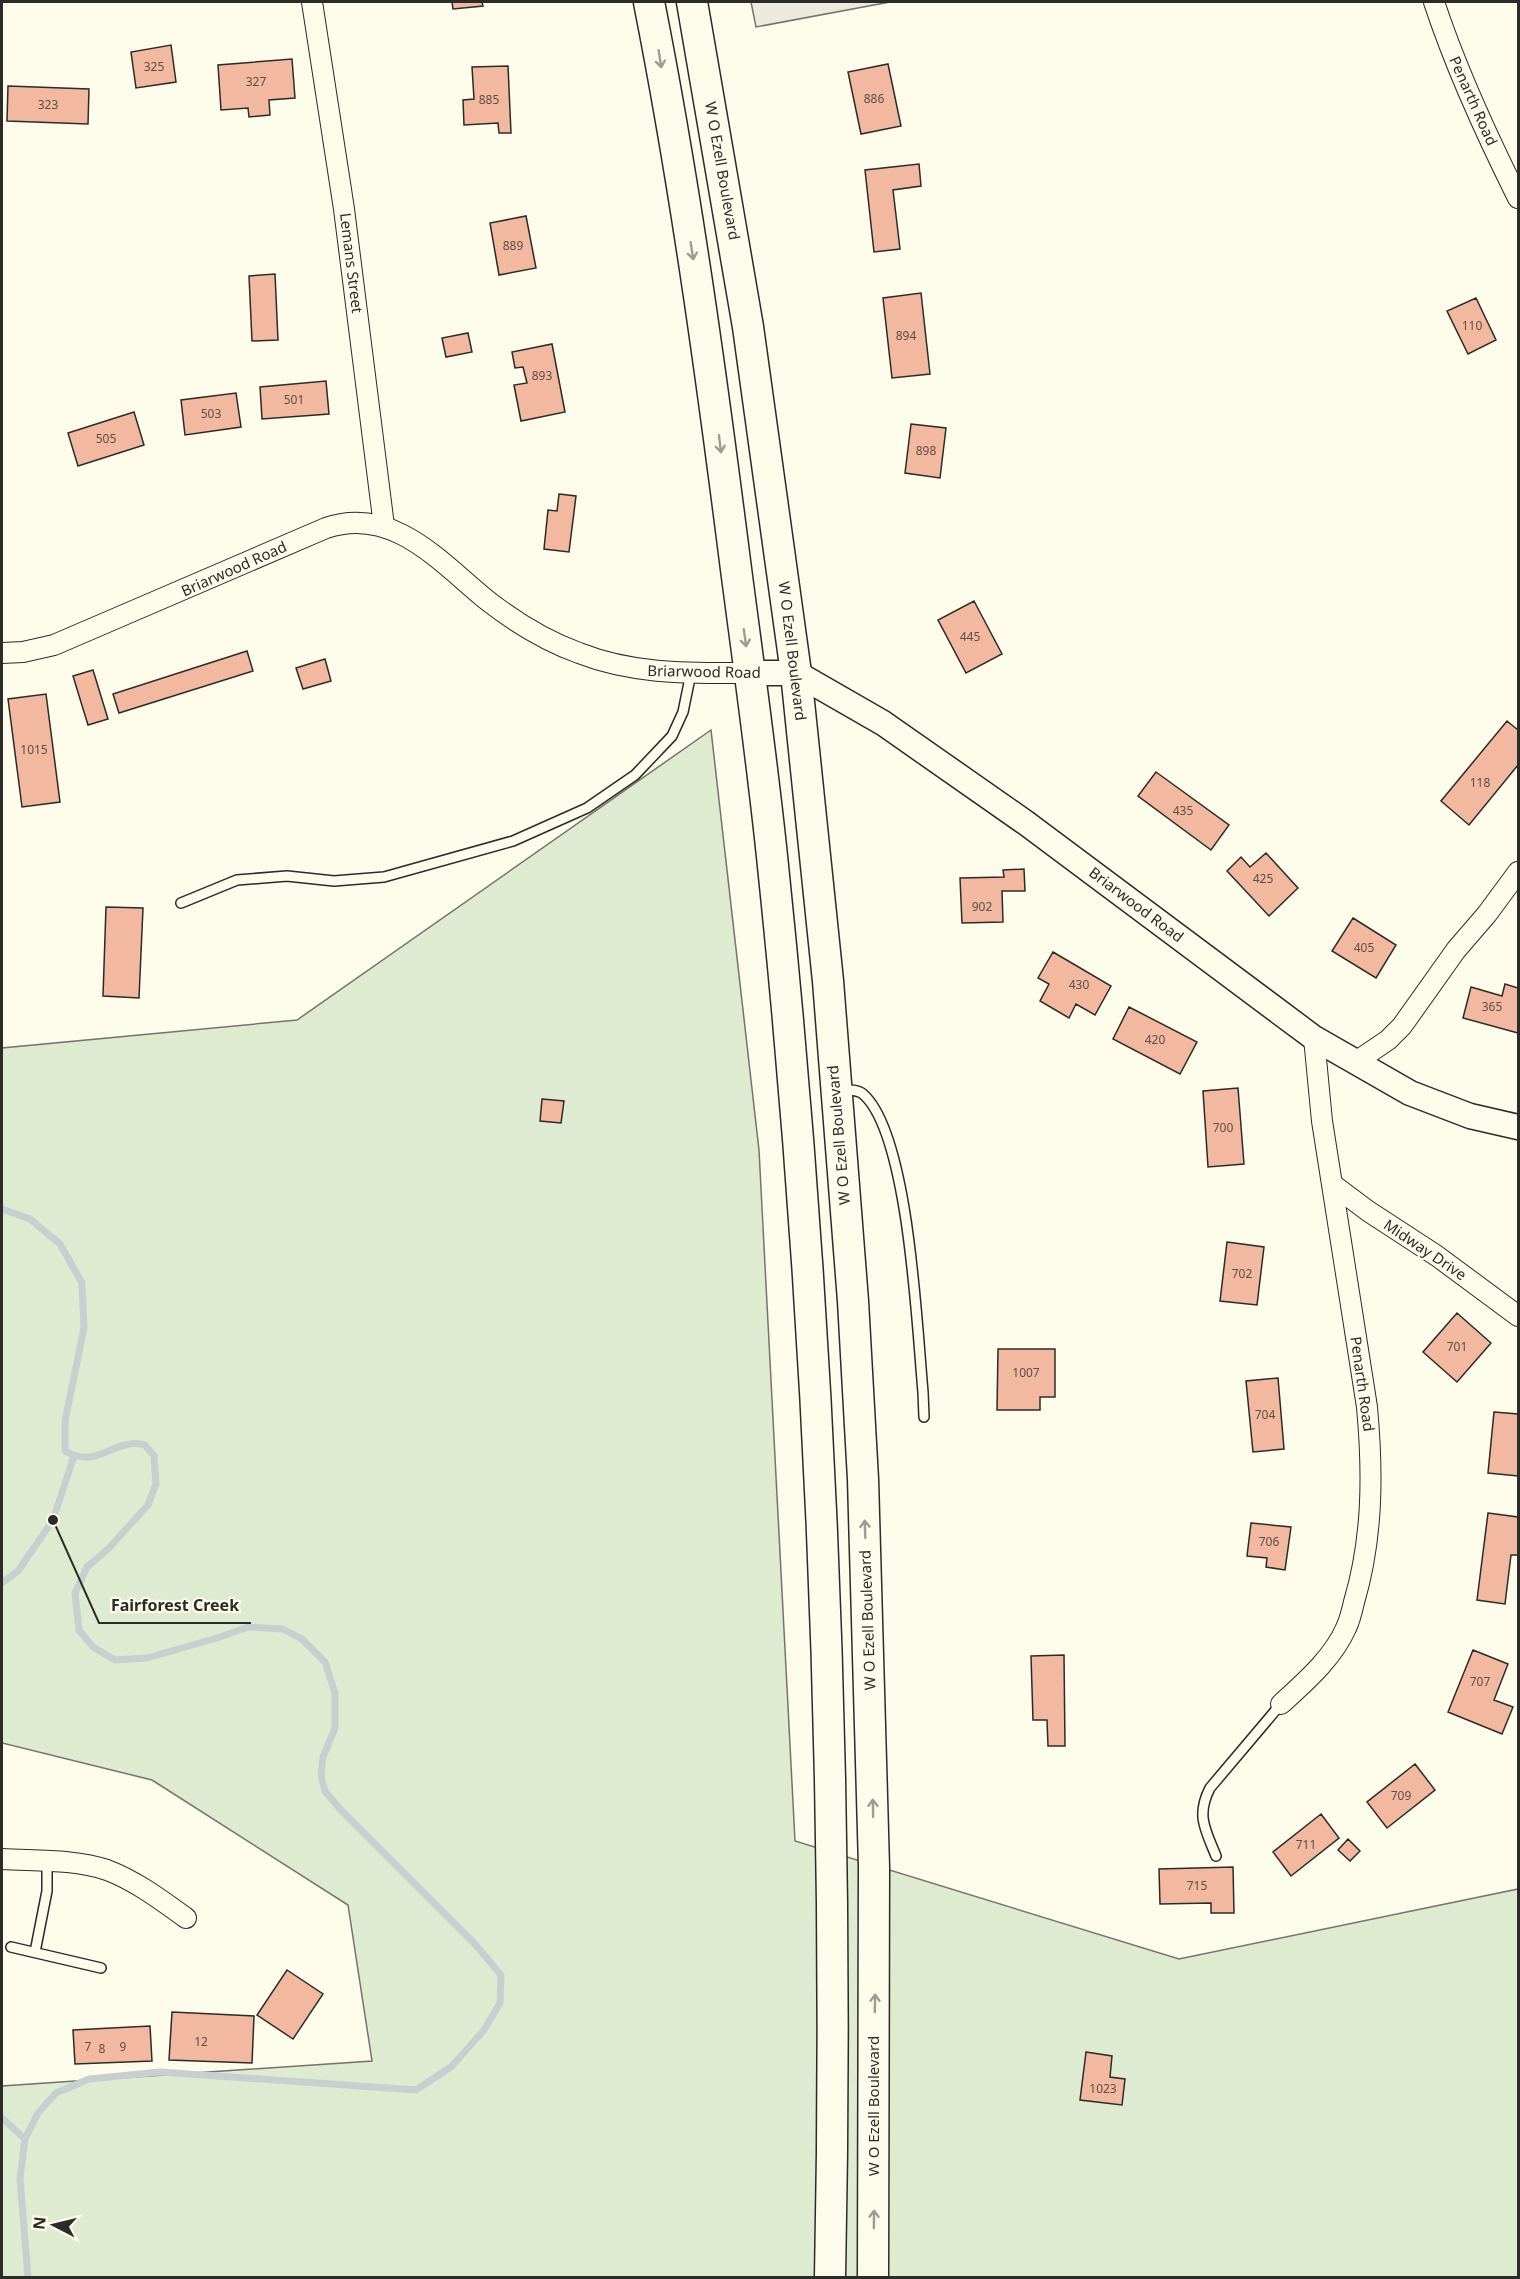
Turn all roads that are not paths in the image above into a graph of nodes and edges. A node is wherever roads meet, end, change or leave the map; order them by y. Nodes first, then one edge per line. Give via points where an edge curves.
1 (312, 2) edge
2 (649, 2) edge
3 (692, 2) edge
4 (1434, 2) edge
5 (1518, 197) edge
6 (384, 526) junction
7 (2, 653) edge
8 (691, 673) junction
9 (750, 673) junction
10 (796, 673) junction
11 (1518, 873) edge
12 (181, 903) dead end
13 (1314, 1038) junction
14 (1356, 1061) junction
15 (835, 1084) junction
16 (793, 1088) junction
17 (1518, 1127) edge
18 (1332, 1184) junction
19 (1518, 1316) edge
20 (924, 1417) dead end
21 (1281, 1704) joint
22 (1216, 1856) dead end
23 (2, 1858) edge
24 (47, 1861) junction
25 (186, 1917) dead end
26 (11, 1947) dead end
27 (35, 1952) junction
28 (875, 1959) junction
29 (832, 1960) junction
30 (101, 1968) dead end
31 (830, 2277) edge
32 (873, 2277) edge

1 - 6 street, Lemans Street via 344,209
2 -> 9 main road via 705,334
3 - 10 main road, W O Ezell Boulevard via 748,327
4 - 5 street, Penarth Road via 1470,97
6 - 7 street, Briarwood Road via 355,521 340,524 54,645
6 - 8 street, Briarwood Road via 444,562 488,600 546,639 608,664
8 - 9 street, Briarwood Road
8 - 12 lane via 683,712 672,736 636,775 587,808 513,841 384,877 237,880
9 - 10 street, Briarwood Road
9 - 16 main road via 773,863
10 - 13 street, Briarwood Road via 884,723
10 - 15 main road, W O Ezell Boulevard
11 - 14 street via 1402,1026
13 - 14 street, Briarwood Road
13 - 18 street, Penarth Road
14 - 17 street, Briarwood Road via 1410,1093 1470,1116
15 - 16 main road
15 - 20 lane via 856,1090 867,1099 886,1132 896,1165 908,1231
28 -> 15 main road, W O Ezell Boulevard via 863,1479
16 - 29 main road via 822,1531
18 - 19 street, Midway Drive
18 - 21 street, Penarth Road via 1367,1407 1369,1529 1360,1581 1346,1628 1333,1651
21 - 22 lane via 1210,1788 1203,1803 1201,1816
23 - 24 street
24 - 25 street via 87,1865 122,1876
24 - 27 lane via 48,1891
26 - 27 lane
27 - 30 lane
28 - 29 main road
32 -> 28 main road, W O Ezell Boulevard
29 - 31 main road

